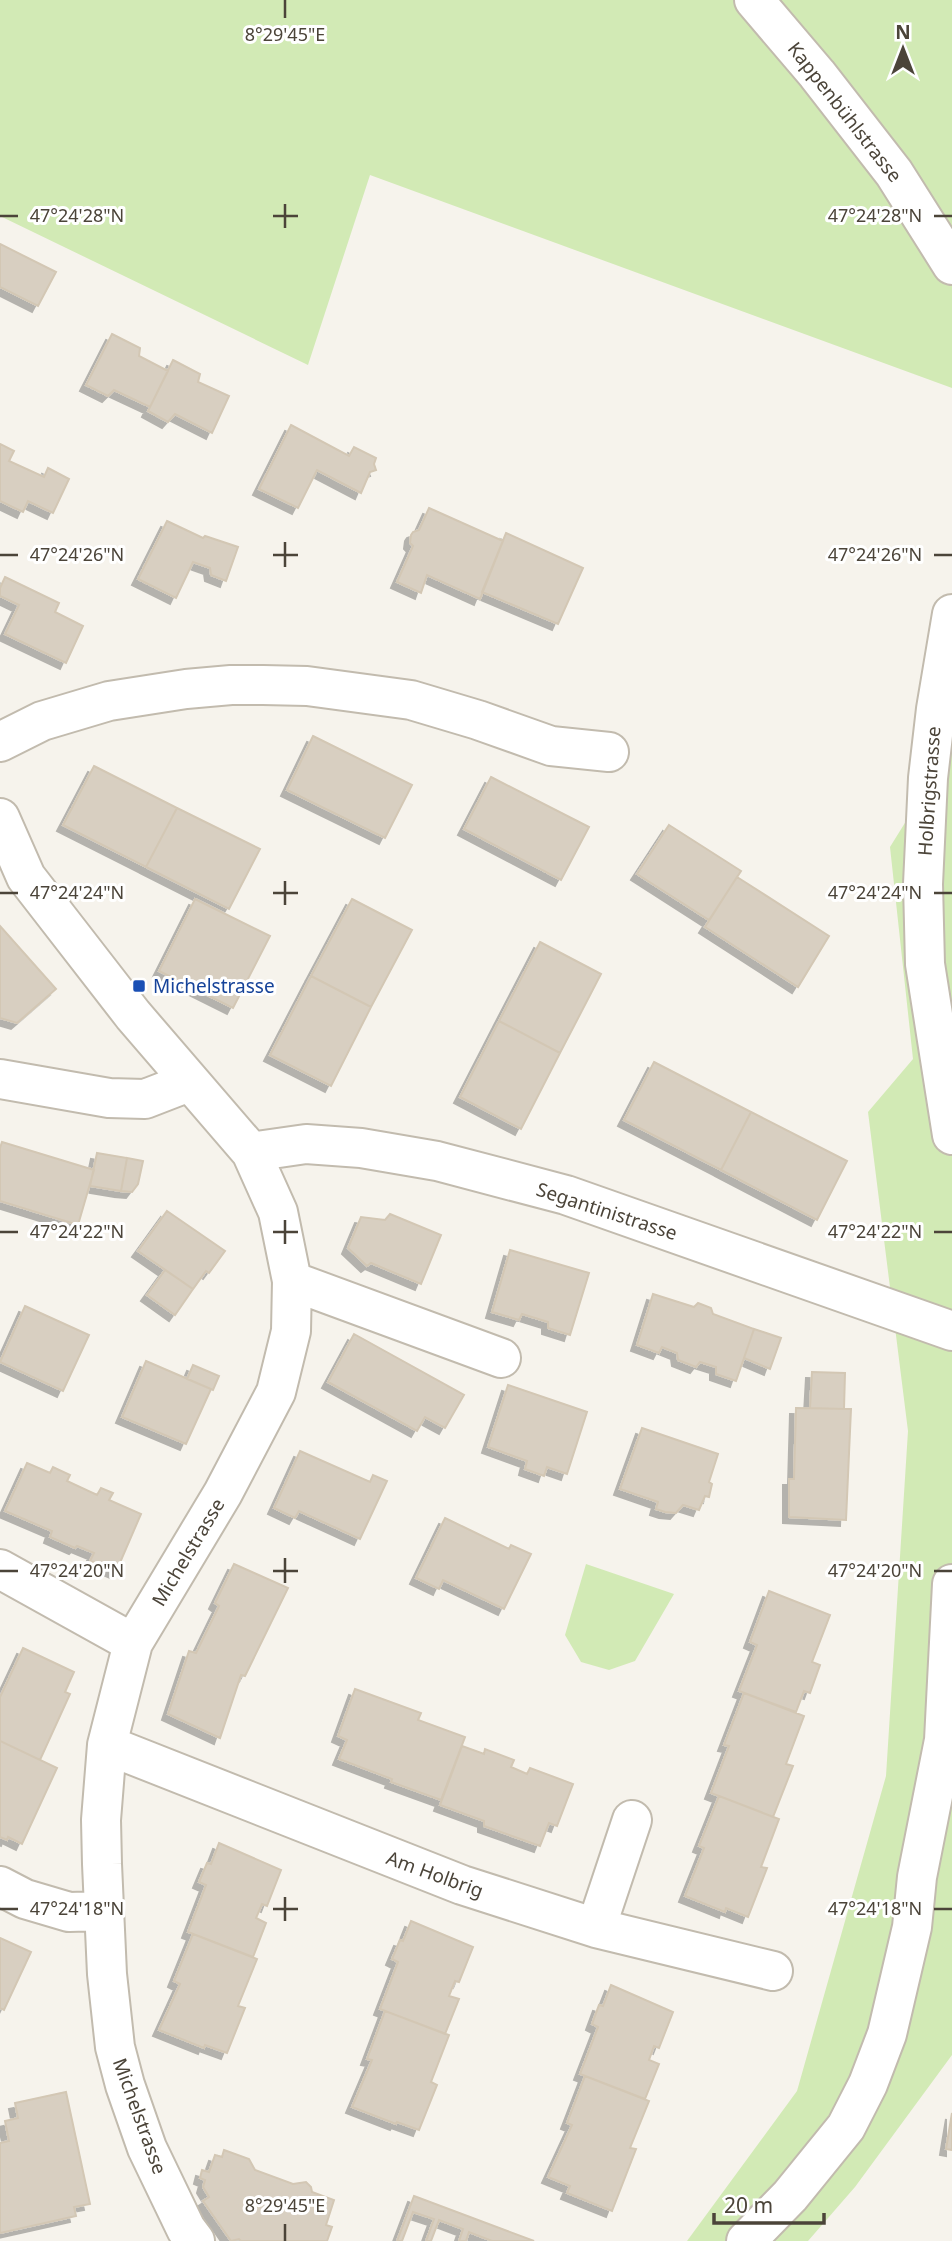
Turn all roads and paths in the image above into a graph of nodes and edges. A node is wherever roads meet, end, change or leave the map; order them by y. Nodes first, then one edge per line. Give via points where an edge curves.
1 (754, 0) edge
2 (952, 265) edge
3 (952, 614) edge
4 (0, 742) edge
5 (609, 752) dead end
6 (0, 818) edge
7 (0, 1079) edge
8 (189, 1082) junction
9 (952, 1135) edge
10 (251, 1152) junction
11 (292, 1281) junction
12 (941, 1327) edge
13 (501, 1358) dead end
14 (0, 1569) edge
15 (952, 1584) edge
16 (133, 1643) junction
17 (107, 1745) junction
18 (632, 1820) dead end
19 (0, 1886) edge
20 (104, 1911) junction
21 (597, 1928) junction
22 (773, 1971) dead end
23 (195, 2241) edge
24 (746, 2241) edge

1 - 2 street, Kappenbühlstrasse via 894,173
3 - 9 street, Holbrigstrasse via 928,778 923,884 925,964
4 - 5 street via 42,720 109,701 186,689 263,685 411,700 551,746
6 - 8 street, Michelstrasse via 26,877
7 - 8 street via 109,1098 145,1099
8 - 10 street, Michelstrasse
10 - 11 street, Michelstrasse via 278,1212
10 - 12 street, Segantinistrasse via 306,1144 437,1161 566,1195
11 - 13 street
11 - 16 street, Michelstrasse via 291,1331 276,1392 223,1493
14 - 16 street
15 - 24 street via 944,1740 912,1927 887,2034 846,2127
16 - 17 street, Michelstrasse
17 - 20 street, Michelstrasse via 101,1820
17 - 21 street, Am Holbrig via 462,1885
18 - 21 street
19 - 20 street via 69,1912
20 - 23 street, Michelstrasse via 115,2047 125,2085 148,2148
21 - 22 street, Am Holbrig

